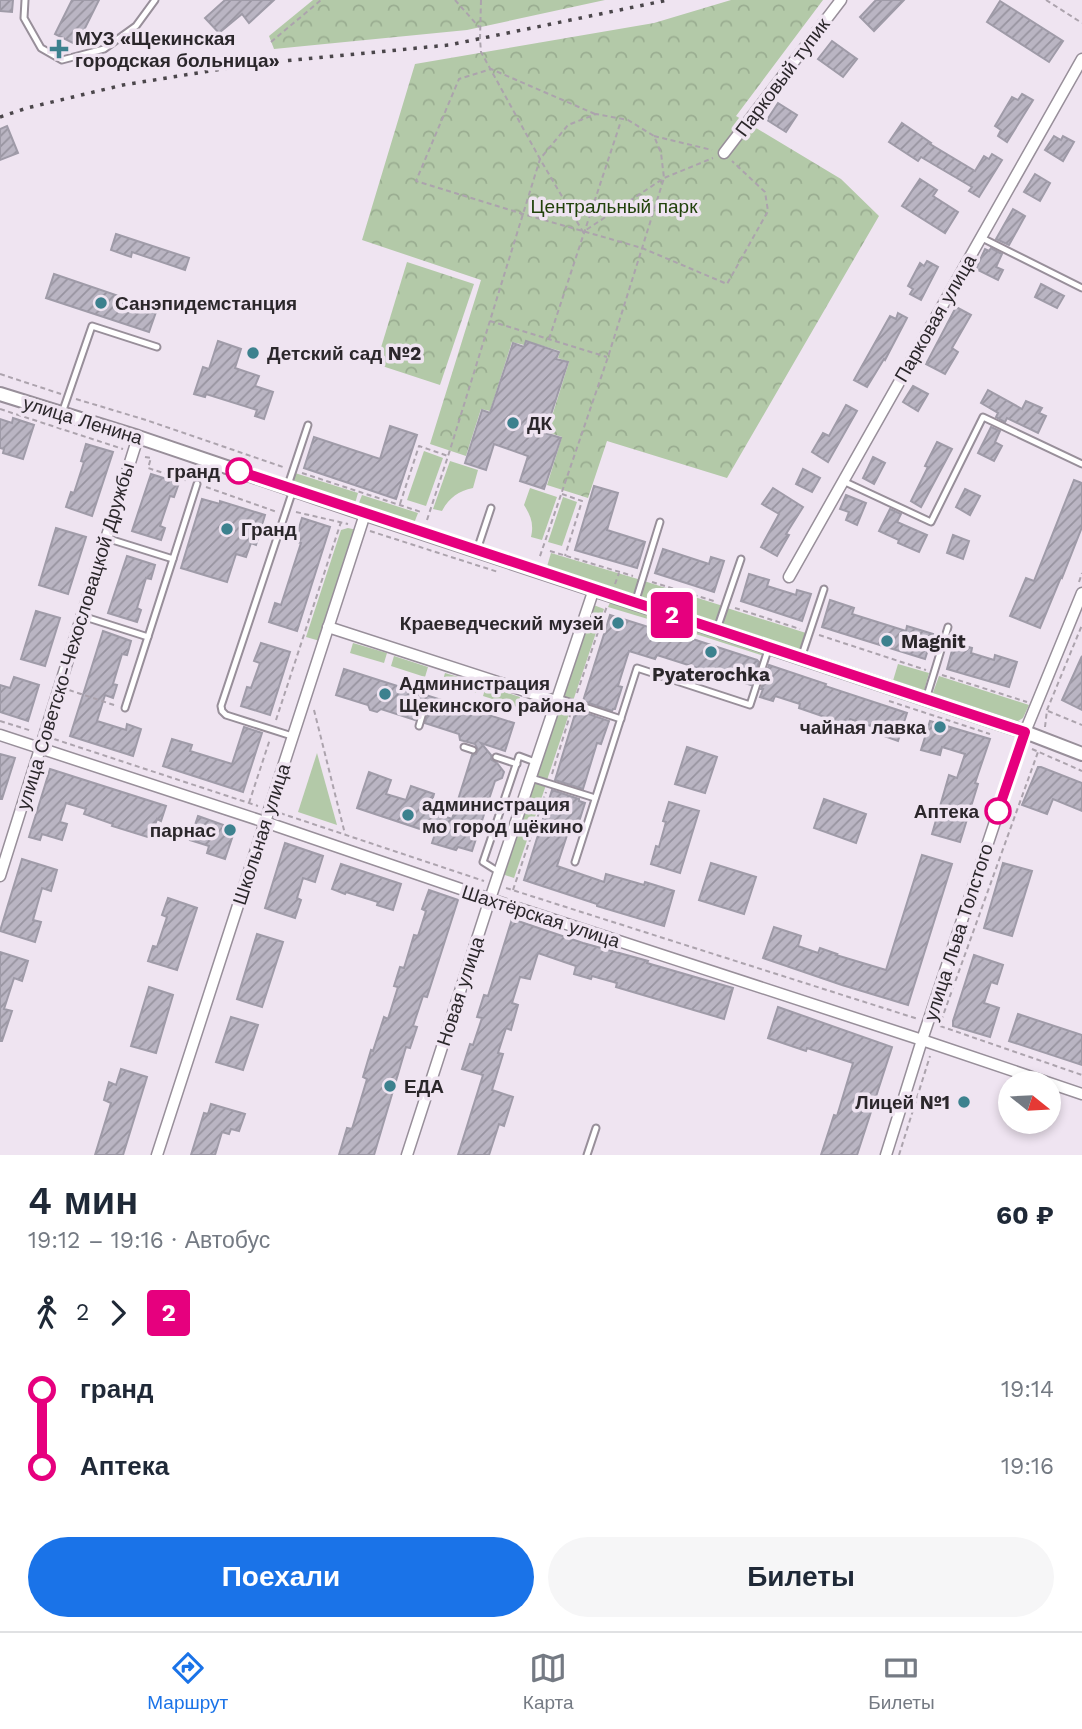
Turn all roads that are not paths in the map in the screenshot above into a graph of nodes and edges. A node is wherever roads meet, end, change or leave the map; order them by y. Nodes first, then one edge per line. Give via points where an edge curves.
1 (25, 0) edge
2 (155, 0) edge
3 (841, 0) edge
4 (1082, 59) edge
5 (724, 153) road end
6 (981, 237) junction
7 (1082, 288) edge
8 (158, 347) dead end
9 (0, 394) edge
10 (62, 414) junction
11 (308, 425) dead end
12 (138, 437) junction
13 (1082, 464) edge
14 (843, 481) junction
15 (197, 484) road end
16 (290, 489) junction
17 (491, 508) dead end
18 (365, 514) junction
19 (660, 522) dead end
20 (106, 538) junction
21 (477, 550) junction
22 (173, 559) junction
23 (741, 559) dead end
24 (789, 577) dead end
25 (594, 589) junction
26 (824, 589) dead end
27 (1082, 593) edge
28 (635, 603) junction
29 (82, 616) junction
30 (328, 627) junction
31 (948, 627) dead end
32 (717, 630) junction
33 (148, 637) junction
34 (769, 647) junction
35 (801, 658) junction
36 (926, 699) junction
37 (557, 700) junction
38 (125, 708) road end
39 (424, 709) dead end
40 (621, 719) junction
41 (419, 726) dead end
42 (1025, 732) junction
43 (0, 735) edge
44 (292, 736) junction
45 (464, 747) dead end
46 (40, 749) junction
47 (473, 750) dead end
48 (1082, 754) edge
49 (496, 757) dead end
50 (536, 762) junction
51 (517, 764) junction
52 (531, 778) junction
53 (595, 798) junction
54 (265, 822) junction
55 (575, 862) dead end
56 (499, 872) junction
57 (0, 876) edge
58 (490, 899) junction
59 (922, 1040) junction
60 (1082, 1094) edge
61 (596, 1128) dead end
62 (157, 1155) edge
63 (407, 1155) edge
64 (587, 1155) edge
65 (886, 1155) edge

1 - 2 lane via 24,18 41,48 62,60 104,49 136,26
3 - 5 street, Парковый тупик
4 - 6 street, Парковая улица
6 - 7 lane
6 - 14 street, Парковая улица
8 - 10 lane via 92,326
9 - 10 street, улица Ленина
10 - 12 street, улица Ленина
11 - 16 lane
12 - 16 street, улица Ленина
12 - 20 street, улица Советско-Чехословацкой Дружбы
13 - 14 lane via 983,417 931,522
14 - 24 street, Парковая улица
15 - 22 lane
16 - 18 street, улица Ленина
16 - 44 lane via 221,706 226,715
17 - 21 lane
18 - 21 street, улица Ленина
18 - 30 street, Школьная улица
19 - 28 lane
20 - 22 lane
20 - 29 street, улица Советско-Чехословацкой Дружбы
21 - 25 street, улица Ленина
22 - 33 lane
23 - 32 lane
25 - 28 street, улица Ленина
25 - 37 street, Новая улица
26 - 35 lane
27 - 42 street, улица Льва Толстого
28 - 32 street, улица Ленина via 674,622
29 - 33 lane
29 - 46 street, улица Советско-Чехословацкой Дружбы
30 - 37 street
30 - 44 street, Школьная улица
31 - 36 lane
32 - 34 street, улица Ленина
33 - 38 lane
34 - 35 street, улица Ленина
34 - 40 lane via 750,705 637,668
35 - 36 street, улица Ленина
36 - 42 street, улица Ленина
37 - 40 lane
37 - 50 street, Новая улица
39 - 41 lane
40 - 53 lane
42 - 48 street, улица Ленина
42 - 59 street, улица Льва Толстого
43 - 46 street, Шахтёрская улица
44 - 54 street, Школьная улица
45 - 47 lane
46 - 54 street, Шахтёрская улица
46 - 57 street, улица Советско-Чехословацкой Дружбы
49 - 51 lane
50 - 51 lane via 519,756
50 - 52 street, Новая улица
51 - 56 lane via 483,862
52 - 53 lane
52 - 56 street, Новая улица
53 - 55 lane
54 - 58 street, Шахтёрская улица
54 - 62 street, Школьная улица
56 - 58 street, Новая улица
58 - 59 street, Шахтёрская улица
58 - 63 street, Новая улица
59 - 60 street, Шахтёрская улица
59 - 65 street, улица Льва Толстого
61 - 64 lane

